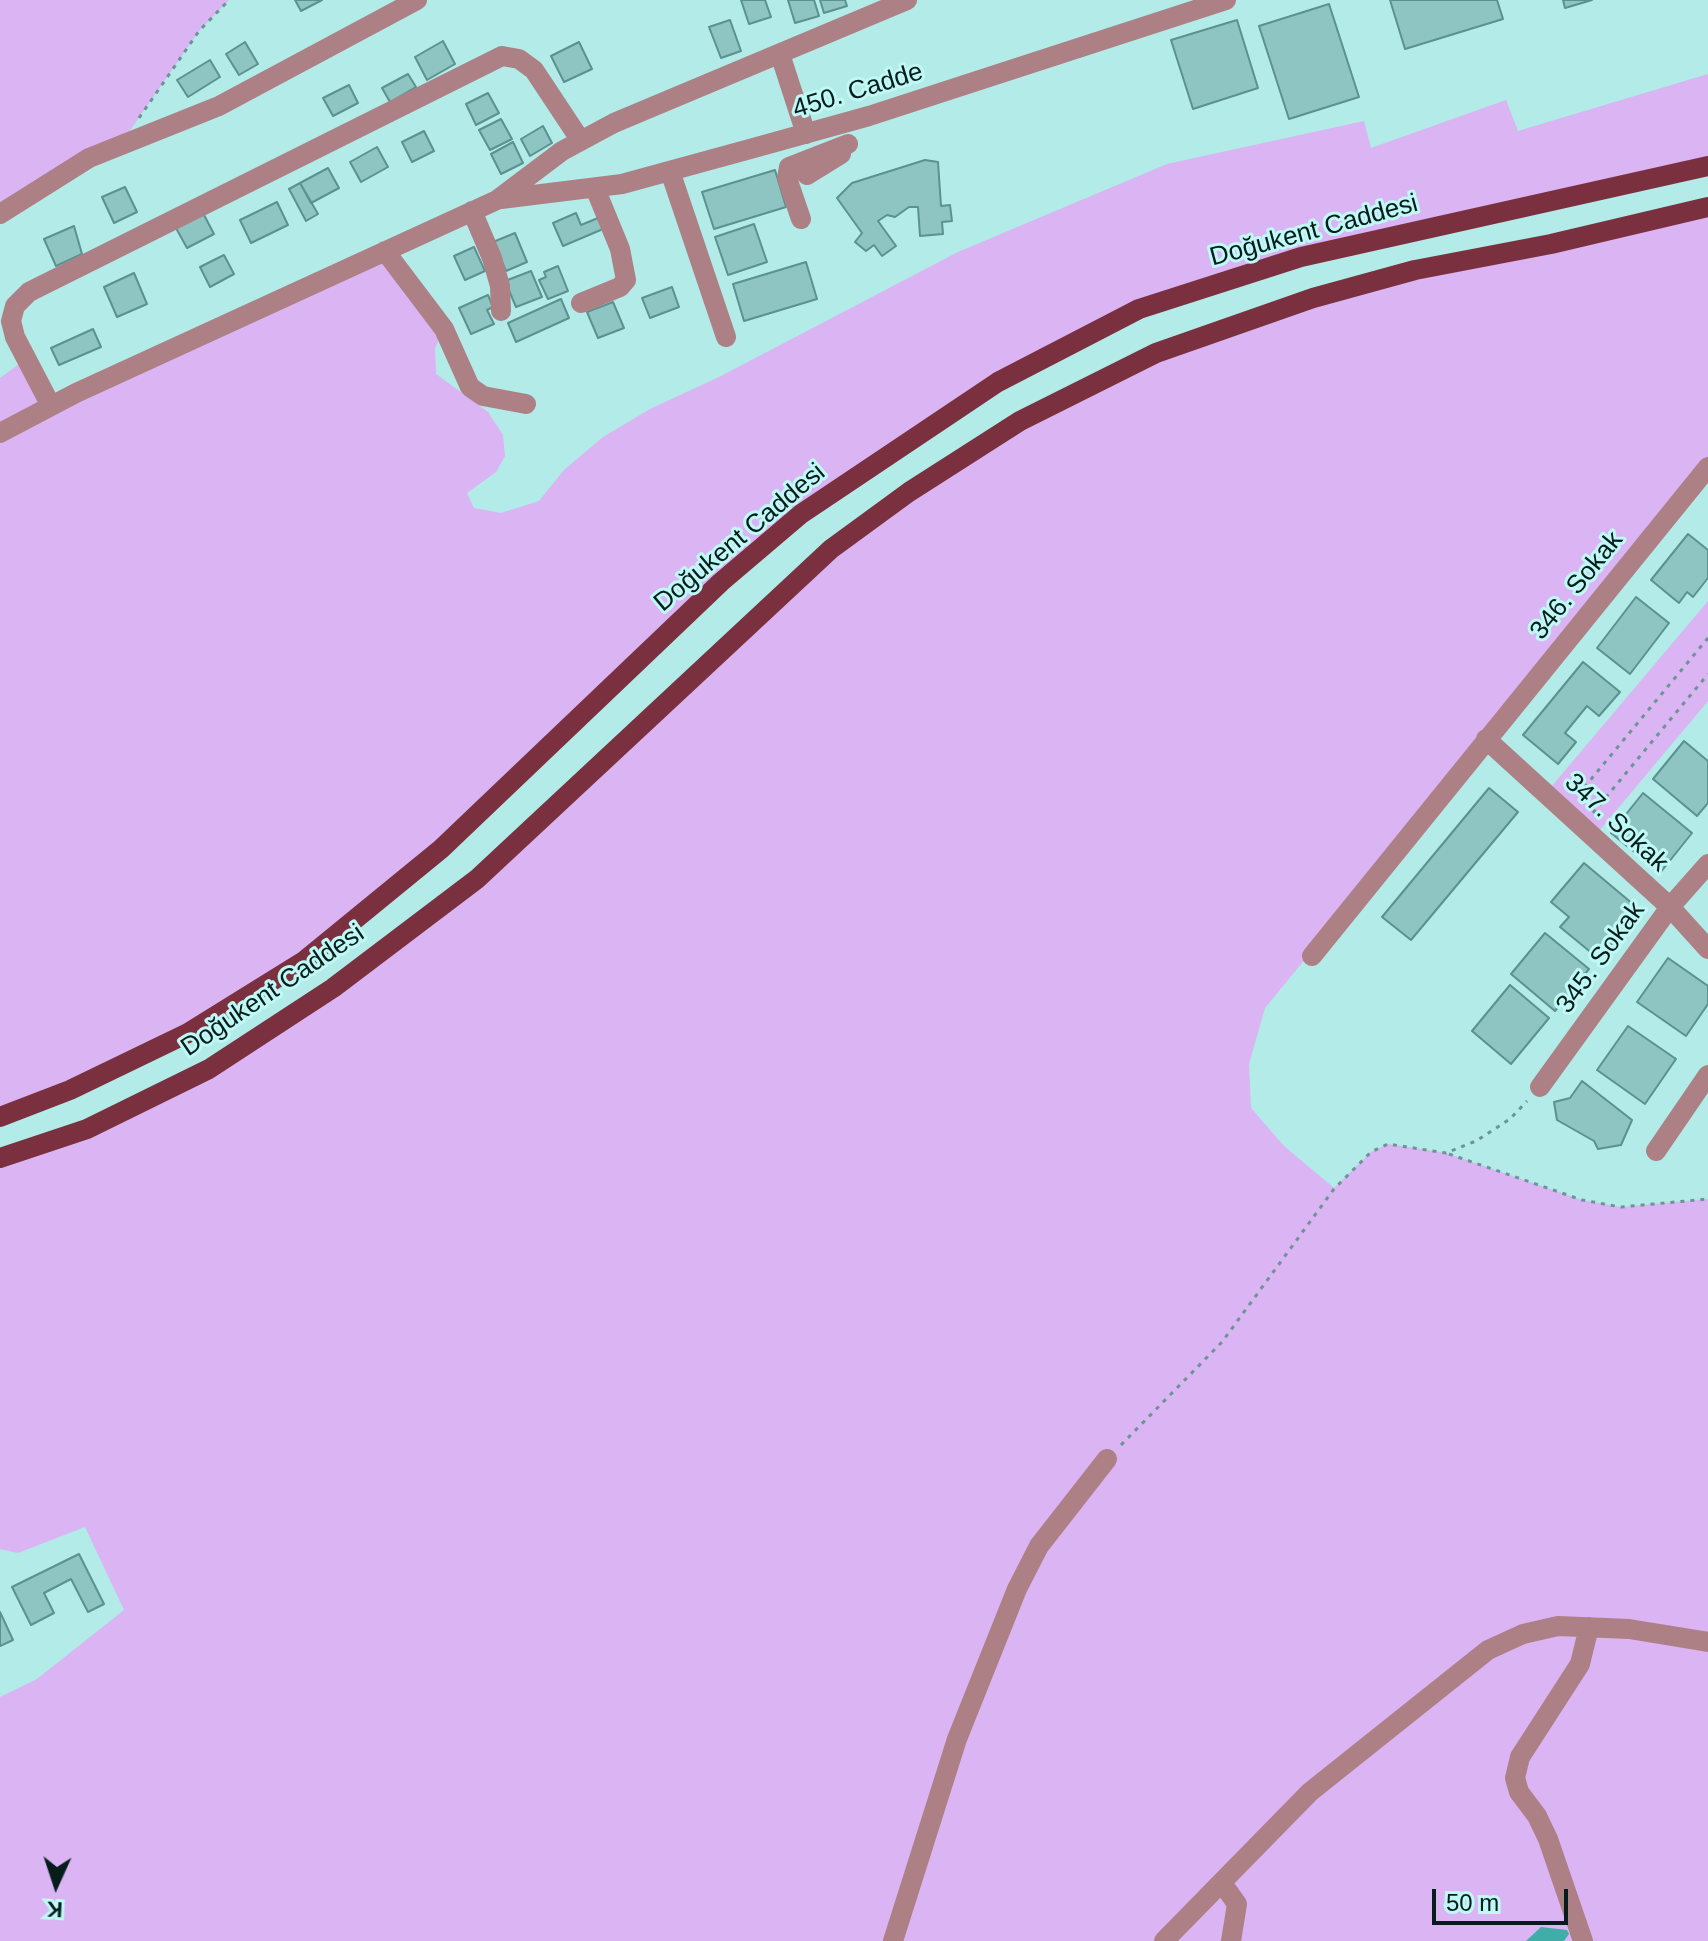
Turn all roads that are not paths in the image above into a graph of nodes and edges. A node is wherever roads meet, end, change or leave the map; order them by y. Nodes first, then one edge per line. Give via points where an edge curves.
1 (417, 0) edge
2 (907, 0) edge
3 (1226, 0) edge
4 (780, 54) junction
5 (843, 123) junction
6 (806, 134) junction
7 (581, 141) junction
8 (848, 144) junction
9 (1708, 166) edge
10 (670, 171) junction
11 (807, 175) dead end
12 (595, 188) junction
13 (497, 200) junction
14 (1708, 207) edge
15 (472, 211) junction
16 (0, 214) edge
17 (801, 219) dead end
18 (385, 251) junction
19 (581, 303) dead end
20 (501, 311) dead end
21 (726, 337) dead end
22 (526, 404) dead end
23 (51, 406) junction
24 (0, 433) edge
25 (1708, 467) edge
26 (1486, 739) junction
27 (1708, 864) edge
28 (1670, 907) junction
29 (1708, 949) edge
30 (1312, 956) dead end
31 (1708, 1075) edge
32 (1540, 1087) road end
33 (0, 1117) edge
34 (1656, 1151) dead end
35 (0, 1158) edge
36 (1107, 1459) road end
37 (1589, 1627) junction
38 (1708, 1642) edge
39 (1222, 1883) junction
40 (893, 1941) edge
41 (1164, 1941) edge
42 (1231, 1941) edge
43 (1583, 1941) edge

1 - 16 street via 219,106 89,158
2 - 4 street
3 - 5 street, 450. Cadde
4 - 6 street
4 - 7 street
5 - 6 street, 450. Cadde
5 - 8 street
6 - 10 street, 450. Cadde
7 - 13 street
7 - 23 street via 534,70 519,59 502,56 29,292 15,306 11,321
8 - 11 street via 843,153
8 - 17 street via 789,167 787,178
9 - 33 main road, Doğukent Caddesi via 1301,257 1139,309 998,382 801,514 721,582 441,849 304,961 188,1033
10 - 12 street, 450. Cadde
10 - 21 street
12 - 13 street, 450. Cadde
12 - 19 street via 620,249 626,280
13 - 15 street
14 - 35 main road, Doğukent Caddesi via 1415,270 1313,298 1156,353 1020,421 831,549 477,879 333,988 209,1069 87,1129
15 - 18 street
15 - 20 street via 496,272
18 - 22 street via 444,329 470,387 483,396
18 - 23 street
23 - 24 street
25 - 26 street, 346. Sokak
26 - 28 street, 347. Sokak
26 - 30 street, 346. Sokak
27 - 28 street, 345. Sokak
28 - 29 street, 347. Sokak
28 - 32 street, 345. Sokak
31 - 34 street
36 - 40 street via 1039,1546 1017,1589 957,1739
37 - 38 street
37 - 39 street via 1541,1629 1471,1660 1310,1792
37 - 43 street via 1580,1664 1520,1757 1515,1778 1548,1839
39 - 41 street
39 - 42 street via 1237,1904

